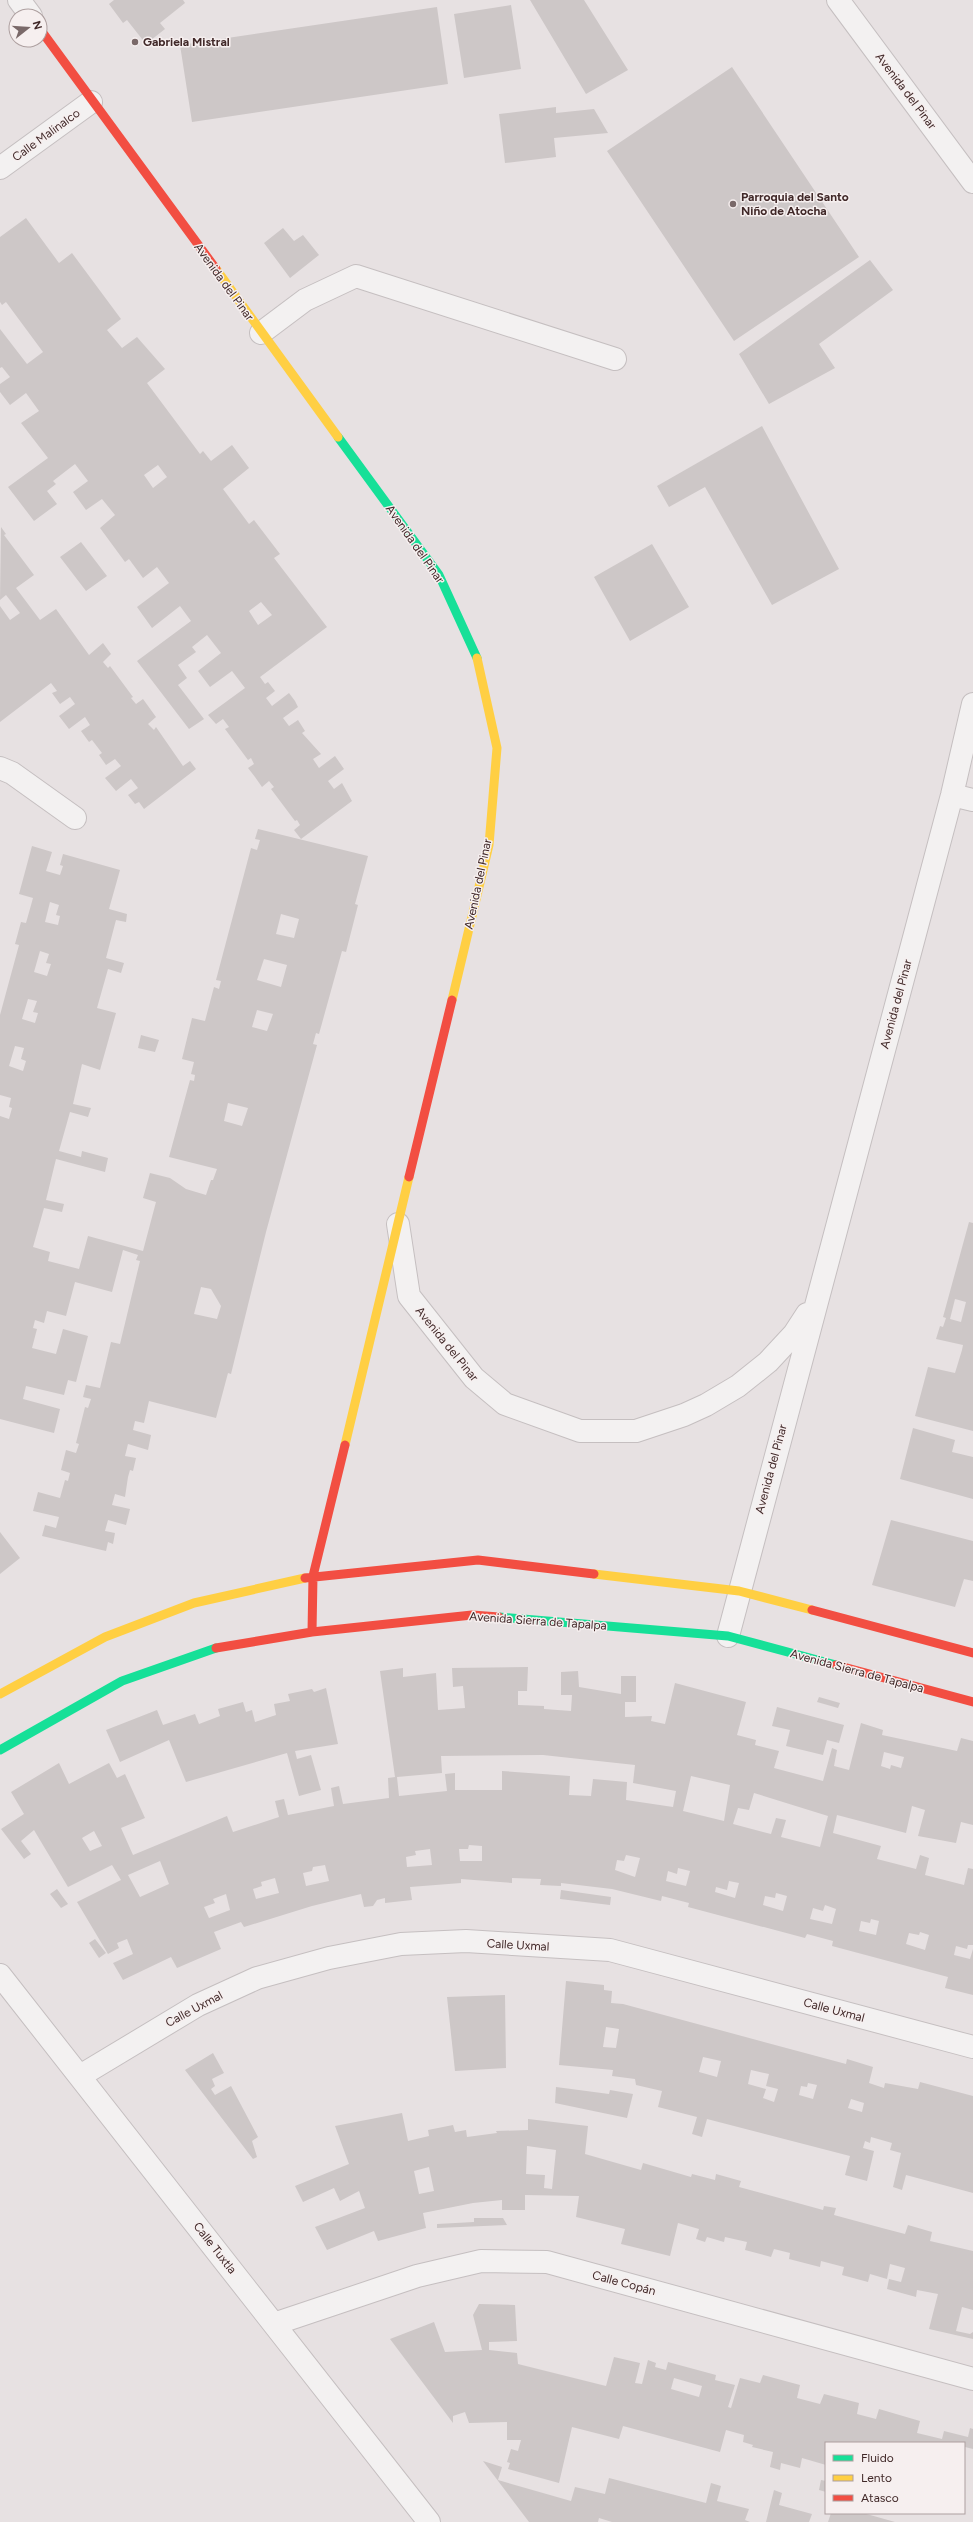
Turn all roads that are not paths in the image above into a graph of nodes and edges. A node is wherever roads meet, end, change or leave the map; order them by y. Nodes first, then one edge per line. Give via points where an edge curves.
1 (838, 0) edge
2 (48, 40) edge
3 (91, 102) junction
4 (0, 168) edge
5 (973, 182) edge
6 (261, 333) junction
7 (615, 359) dead end
8 (973, 704) edge
9 (0, 768) edge
10 (952, 795) junction
11 (973, 800) edge
12 (75, 818) dead end
13 (398, 1224) junction
14 (816, 1303) junction
15 (313, 1576) junction
16 (739, 1591) junction
17 (312, 1632) junction
18 (728, 1636) junction
19 (973, 1653) edge
20 (0, 1694) edge
21 (973, 1702) edge
22 (0, 1750) edge
23 (0, 1975) edge
24 (973, 2047) edge
25 (80, 2076) junction
26 (274, 2324) junction
27 (973, 2379) edge
28 (429, 2522) edge

1 - 5 street, Avenida del Pinar
2 - 3 street, Avenida del Pinar
3 - 4 street, Calle Malinalco
3 - 6 street, Avenida del Pinar
6 - 7 street via 305,300 356,276
6 - 13 street, Avenida del Pinar via 439,575 477,658 497,748 488,845
8 - 10 street, Avenida del Pinar
9 - 12 street via 12,773
10 - 11 street
10 - 14 street, Avenida del Pinar
13 - 14 street, Avenida del Pinar via 409,1296 474,1378 505,1404 580,1431 636,1431 706,1405 738,1386 768,1362 794,1334
13 - 15 street, Avenida del Pinar
14 - 16 street, Avenida del Pinar
15 - 16 street via 478,1560
15 - 17 street, Avenida del Pinar
15 - 20 street via 194,1603 105,1636
16 - 18 street, Avenida del Pinar
16 - 19 street
17 - 18 street, Avenida Sierra de Tapalpa via 472,1615
17 - 22 street, Avenida Sierra de Tapalpa via 211,1649 122,1681
18 - 21 street, Avenida Sierra de Tapalpa
23 - 25 street, Calle Tuxtla
24 - 25 street, Calle Uxmal via 610,1950 466,1941 401,1944 329,1958 257,1978 198,2004
25 - 26 street, Calle Tuxtla
26 - 27 street, Calle Copán via 417,2276 481,2261 547,2262
26 - 28 street, Calle Tuxtla

